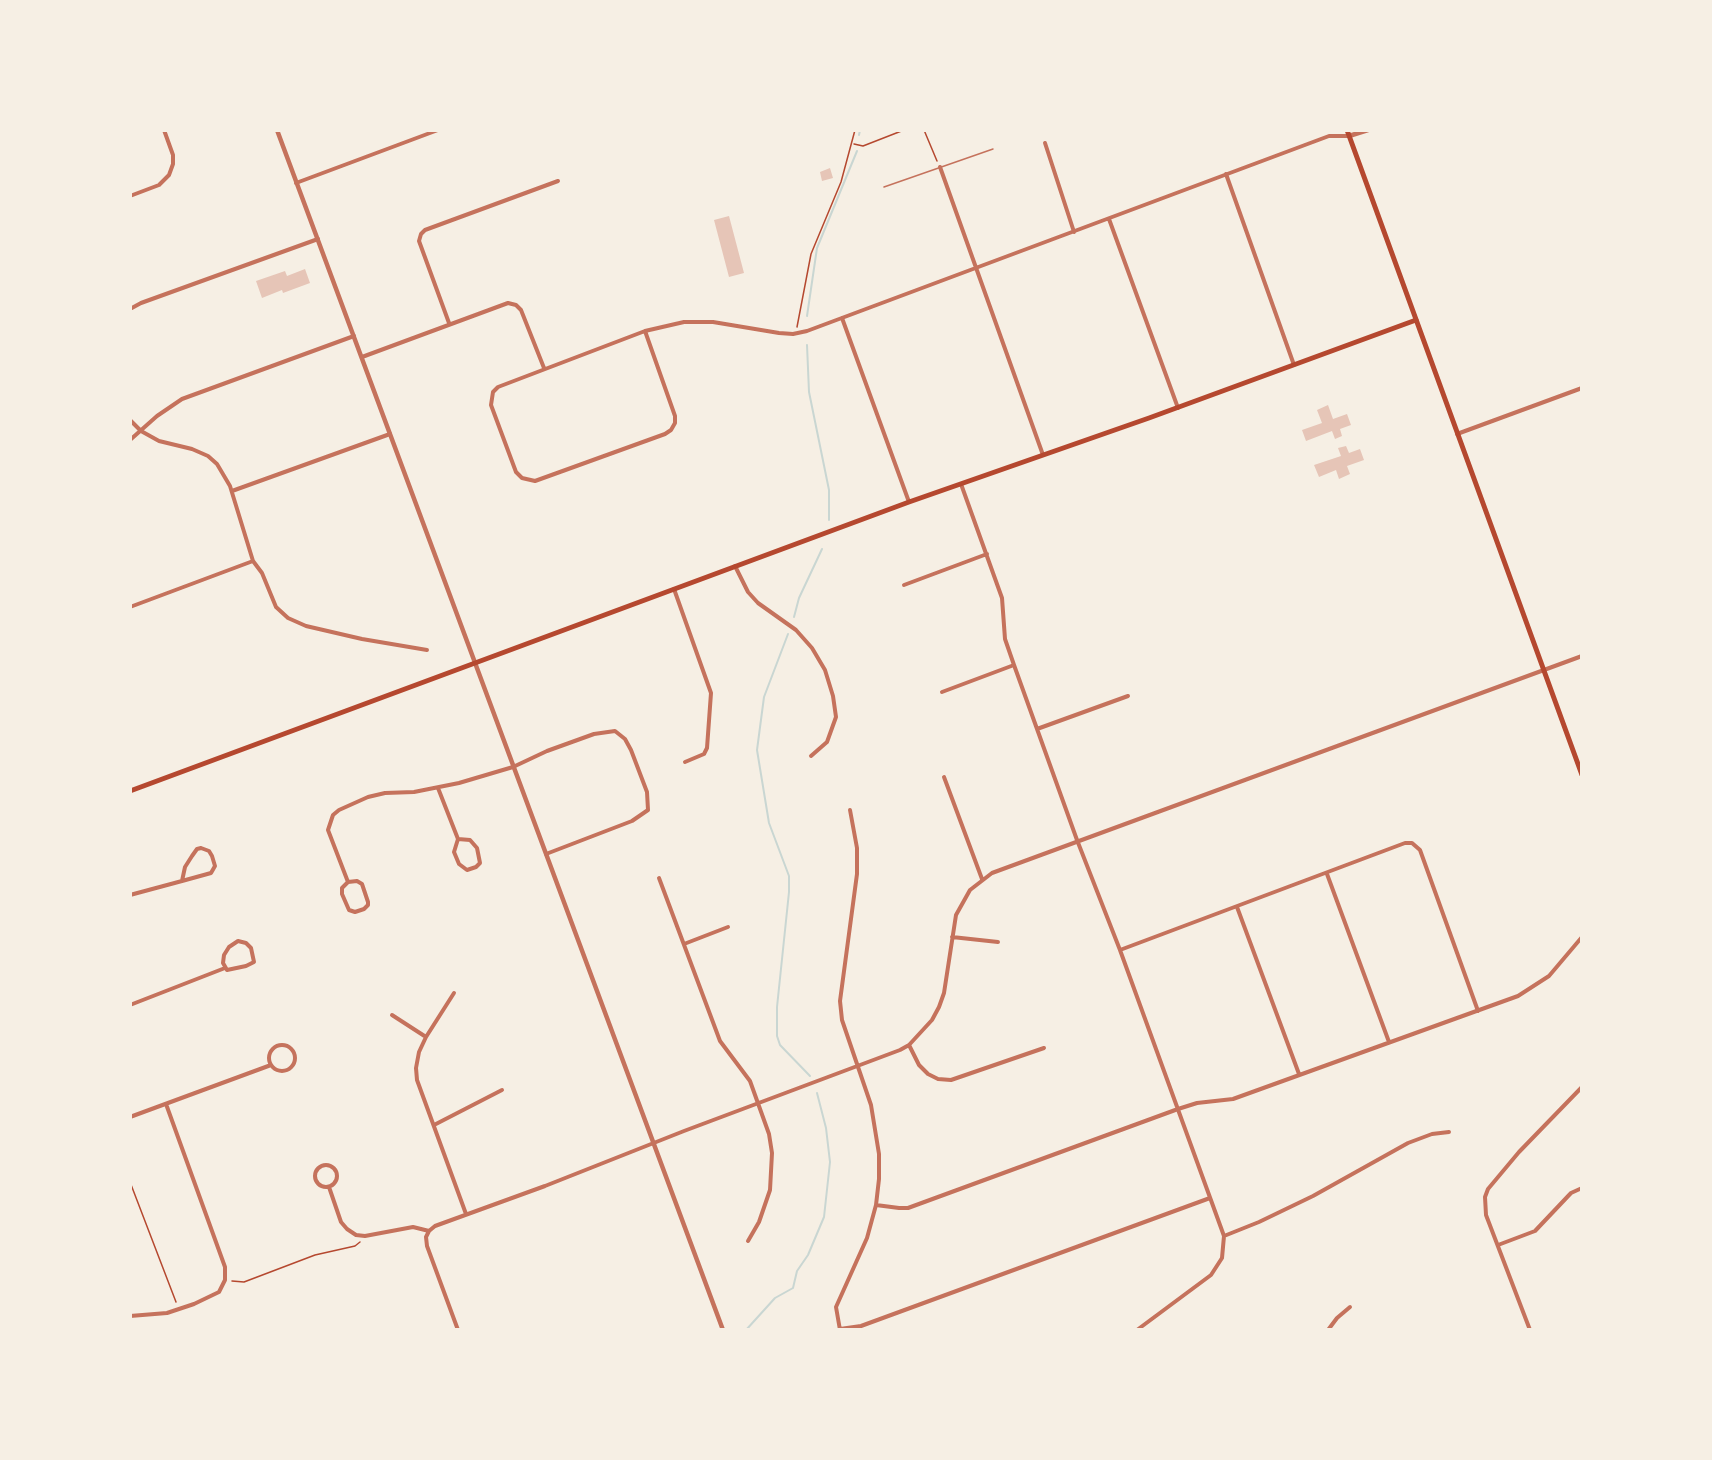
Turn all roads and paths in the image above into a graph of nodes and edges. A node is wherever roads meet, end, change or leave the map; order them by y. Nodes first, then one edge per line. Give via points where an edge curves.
1 (164, 130) edge
2 (277, 130) edge
3 (438, 130) edge
4 (855, 130) edge
5 (904, 130) edge
6 (924, 130) edge
7 (1368, 130) edge
8 (1348, 133) edge
9 (852, 143) junction
10 (1045, 143) dead end
11 (993, 148) dead end
12 (939, 168) junction
13 (1226, 174) junction
14 (558, 181) dead end
15 (296, 183) junction
16 (884, 187) dead end
17 (130, 196) edge
18 (1109, 219) junction
19 (1074, 232) junction
20 (318, 238) junction
21 (975, 268) junction
22 (130, 309) edge
23 (842, 318) junction
24 (1416, 320) junction
25 (449, 323) junction
26 (645, 331) junction
27 (796, 333) junction
28 (354, 336) junction
29 (362, 357) junction
30 (1294, 365) junction
31 (544, 368) junction
32 (1581, 388) edge
33 (1179, 408) junction
34 (130, 420) edge
35 (141, 431) junction
36 (390, 434) junction
37 (1457, 434) junction
38 (130, 440) edge
39 (1043, 456) junction
40 (961, 484) junction
41 (232, 491) junction
42 (909, 502) junction
43 (987, 554) junction
44 (253, 561) junction
45 (735, 566) junction
46 (904, 585) dead end
47 (673, 589) junction
48 (130, 607) edge
49 (427, 650) dead end
50 (1581, 656) edge
51 (474, 663) junction
52 (1014, 665) junction
53 (1543, 671) junction
54 (942, 692) dead end
55 (1128, 696) dead end
56 (1037, 729) junction
57 (812, 756) dead end
58 (685, 762) dead end
59 (513, 767) junction
60 (1581, 775) edge
61 (944, 777) dead end
62 (438, 788) junction
63 (130, 792) edge
64 (850, 810) dead end
65 (458, 838) junction
66 (1077, 840) junction
67 (545, 854) junction
68 (1327, 874) junction
69 (659, 878) dead end
70 (982, 879) junction
71 (182, 881) junction
72 (348, 882) junction
73 (130, 895) edge
74 (1237, 907) junction
75 (728, 927) dead end
76 (952, 937) junction
77 (1581, 937) edge
78 (998, 942) dead end
79 (684, 944) junction
80 (1120, 950) junction
81 (225, 968) junction
82 (454, 993) dead end
83 (130, 1005) edge
84 (1478, 1011) junction
85 (392, 1015) dead end
86 (426, 1037) junction
87 (1389, 1042) junction
88 (909, 1045) junction
89 (1044, 1048) dead end
90 (271, 1065) junction
91 (858, 1067) junction
92 (1299, 1074) junction
93 (1581, 1087) edge
94 (502, 1090) dead end
95 (165, 1104) junction
96 (758, 1104) junction
97 (1178, 1109) junction
98 (130, 1117) edge
99 (434, 1125) junction
100 (1449, 1132) dead end
101 (654, 1143) junction
102 (130, 1182) edge
103 (329, 1187) junction
104 (1581, 1188) edge
105 (1210, 1198) junction
106 (876, 1205) junction
107 (466, 1214) junction
108 (429, 1231) junction
109 (365, 1236) junction
110 (1224, 1236) junction
111 (748, 1241) dead end
112 (1498, 1245) junction
113 (225, 1280) junction
114 (1350, 1307) dead end
115 (179, 1309) junction
116 (130, 1316) edge
117 (458, 1329) edge
118 (723, 1329) edge
119 (840, 1329) edge
120 (1137, 1329) edge
121 (1328, 1329) edge
122 (1530, 1329) edge

1 - 17 street via 173,155 168,177 159,185
2 - 15 street
3 - 15 street
4 - 9 path
5 - 9 path via 863,146
6 - 12 path
7 - 8 street
8 - 13 street via 1329,136
8 - 24 main road
9 - 27 path via 841,182 811,254
10 - 19 street
11 - 12 lane
12 - 16 lane
12 - 21 street
13 - 18 street
13 - 30 street
14 - 25 street via 421,234 419,241
15 - 20 street
18 - 19 street
18 - 33 street
19 - 21 street
20 - 22 street
20 - 28 street
21 - 23 street
21 - 39 street
23 - 27 street
23 - 42 street
24 - 30 main road
24 - 37 main road
25 - 29 street
25 - 31 street via 504,303 516,305
26 - 27 street via 684,322 704,322
26 - 31 street
26 - 31 street via 675,416 672,428 627,448 527,481 516,472 491,398 498,387
28 - 29 street
28 - 35 street via 182,399
29 - 36 street
30 - 33 main road
32 - 37 street
33 - 39 main road
34 - 35 street
35 - 38 street
35 - 41 street via 159,441 208,456 225,474
36 - 41 street
36 - 51 street
37 - 53 main road
39 - 40 main road
40 - 42 main road
40 - 43 street
41 - 44 street
42 - 45 main road
43 - 46 street
43 - 52 street via 1002,598 1005,639
44 - 48 street
44 - 49 street via 276,607 297,623
45 - 47 main road
45 - 57 street via 748,592 796,630 825,670 836,717 827,741
47 - 51 main road
47 - 58 street via 711,693 707,748 704,754
50 - 53 street
51 - 59 street
51 - 63 main road
52 - 54 street
52 - 56 street
53 - 60 main road
53 - 66 street
55 - 56 street
56 - 66 street
59 - 62 street
59 - 67 street
59 - 67 street via 594,734 615,731 631,750 647,792 648,810 632,821
61 - 70 street
62 - 65 street
62 - 72 street via 377,795 333,815 328,830
64 - 91 street via 857,874 840,1001 842,1020
65 - 65 street via 454,847 459,864 467,870 479,865 473,843
66 - 70 street
66 - 80 street
67 - 101 street
68 - 74 street
68 - 84 street via 1405,843 1420,850
68 - 87 street
69 - 79 street
70 - 76 street via 962,902
71 - 71 street via 212,873 215,866 209,851 201,848 194,852
71 - 73 street
72 - 72 street via 342,891 348,907 355,912 364,909 368,902 362,884
74 - 80 street
74 - 92 street
75 - 79 street
76 - 78 street
76 - 88 street via 939,1007
77 - 84 street via 1541,983
79 - 96 street via 720,1041 743,1070
80 - 97 street
81 - 81 street via 252,964 251,948 243,942 232,944 224,955
81 - 83 street
82 - 86 street
84 - 87 street
85 - 86 street
86 - 99 street via 419,1052 417,1080
87 - 92 street
88 - 89 street via 928,1074 951,1080
88 - 91 street
90 - 90 street via 286,1071 295,1059 293,1051 287,1046 272,1050
90 - 95 street
91 - 96 street
91 - 106 street via 876,1129
92 - 97 street via 1233,1098
93 - 112 street via 1488,1189 1484,1206
94 - 99 street
95 - 98 street
95 - 113 street via 225,1267
96 - 101 street
96 - 111 street via 769,1134 772,1171 765,1208
97 - 105 street
97 - 106 street via 909,1208
99 - 107 street
100 - 110 street via 1408,1143 1313,1196
101 - 107 street
101 - 118 street
102 - 115 path
103 - 103 street via 335,1183 336,1171 326,1164 319,1166 314,1178 317,1184
103 - 109 street via 341,1222 356,1235
104 - 112 street via 1571,1192 1535,1231
105 - 110 street
105 - 119 street via 861,1326
106 - 119 street via 854,1270 838,1298 836,1317
107 - 108 street
108 - 109 street via 413,1227
108 - 117 street via 427,1246
109 - 113 path via 355,1246 315,1255 244,1282
110 - 120 street via 1222,1258 1211,1275
112 - 122 street
113 - 115 street via 219,1292
114 - 121 street
115 - 116 street

